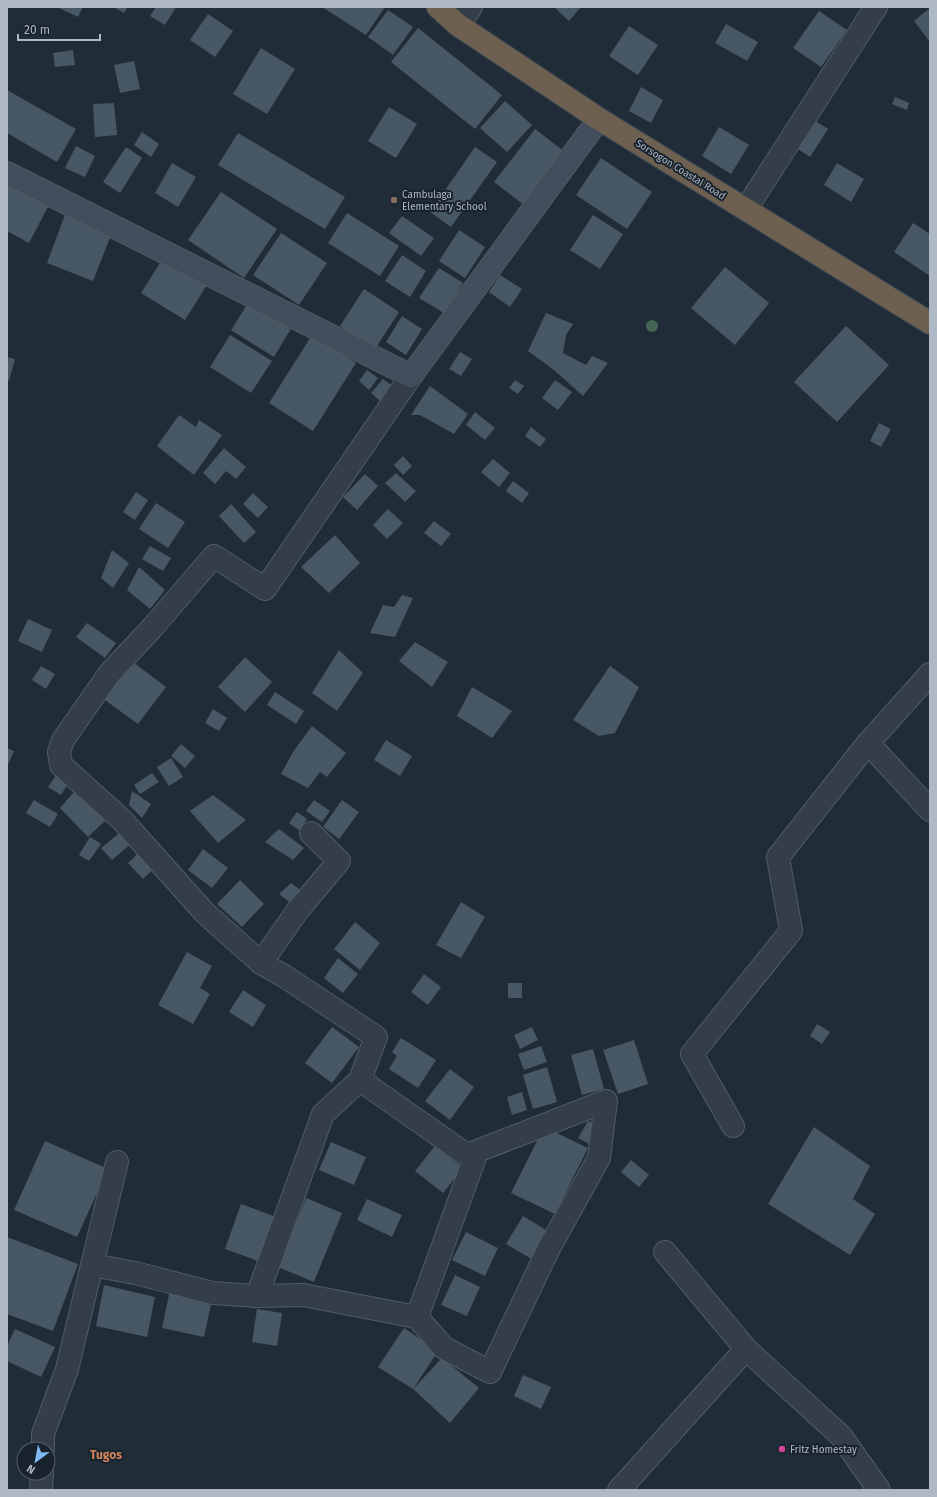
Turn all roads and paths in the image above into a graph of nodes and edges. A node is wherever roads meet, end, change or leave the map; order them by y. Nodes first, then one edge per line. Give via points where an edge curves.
1 (438, 7) edge
2 (471, 7) edge
3 (876, 7) edge
4 (458, 25) junction
5 (599, 118) junction
6 (7, 173) edge
7 (746, 209) junction
8 (930, 323) edge
9 (411, 376) junction
10 (930, 674) edge
11 (868, 743) junction
12 (930, 810) edge
13 (311, 833) dead end
14 (261, 963) junction
15 (360, 1080) junction
16 (733, 1126) dead end
17 (467, 1155) junction
18 (116, 1162) dead end
19 (665, 1252) dead end
20 (92, 1265) junction
21 (257, 1296) junction
22 (417, 1317) junction
23 (746, 1349) junction
24 (43, 1441) edge
25 (619, 1490) edge
26 (879, 1490) edge

1 - 4 highway, Sorsogon Coastal Road
2 - 4 street
3 - 7 street
4 - 5 highway, Sorsogon Coastal Road
5 - 7 highway, Sorsogon Coastal Road
5 - 9 street
6 - 9 street
7 - 8 highway, Sorsogon Coastal Road
9 - 14 street via 265,589 214,556 109,674 63,740 59,752 61,765 122,820 204,913
10 - 11 street
11 - 12 street
11 - 16 street via 778,857 791,931 692,1054
13 - 14 street via 339,861 298,910
14 - 15 street via 376,1037
15 - 17 street
15 - 21 street via 323,1114
17 - 22 street via 474,1160
17 - 22 street via 606,1101 599,1158 548,1250 490,1372 444,1348
18 - 20 street
19 - 23 street
20 - 21 street via 213,1293
20 - 24 street via 67,1369
21 - 22 street via 303,1295
23 - 25 street
23 - 26 street via 841,1436

